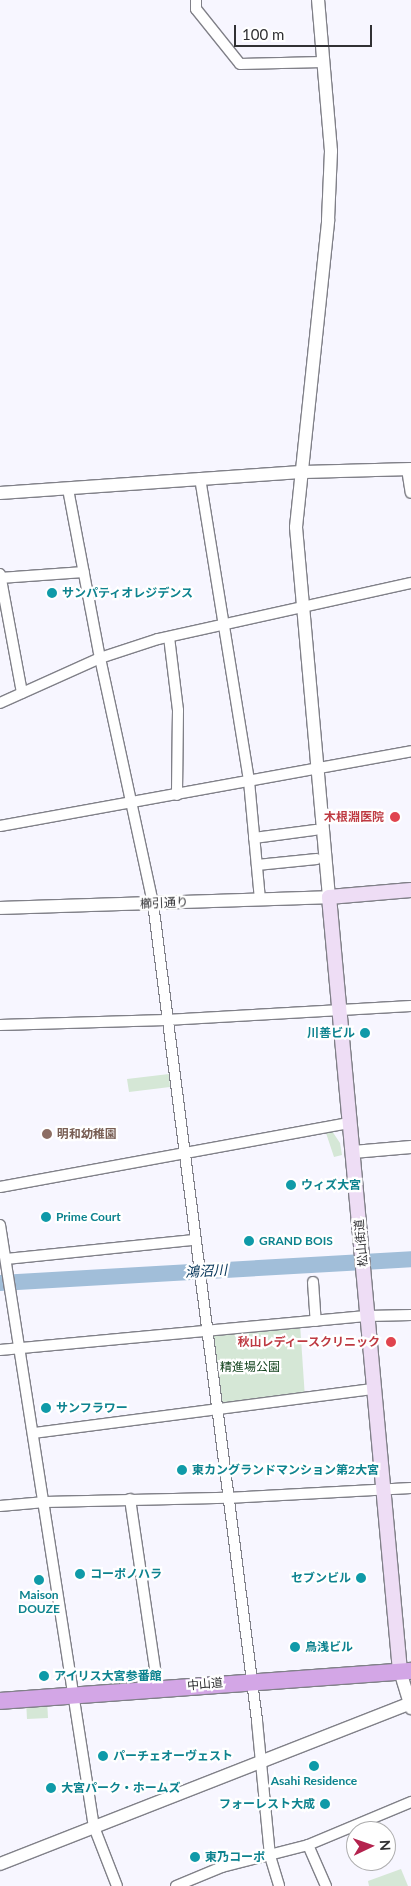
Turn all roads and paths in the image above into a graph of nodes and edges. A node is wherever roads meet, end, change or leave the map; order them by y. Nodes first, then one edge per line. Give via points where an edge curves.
1 (196, 0) edge
2 (318, 0) edge
3 (323, 62) junction
4 (409, 469) edge
5 (304, 472) junction
6 (200, 478) junction
7 (68, 489) junction
8 (0, 493) edge
9 (411, 493) edge
10 (84, 572) junction
11 (0, 577) edge
12 (411, 583) edge
13 (303, 606) junction
14 (223, 624) junction
15 (169, 637) junction
16 (100, 658) junction
17 (22, 694) junction
18 (0, 702) edge
19 (411, 751) edge
20 (317, 769) junction
21 (249, 781) junction
22 (177, 794) junction
23 (133, 803) junction
24 (0, 826) edge
25 (315, 830) dead end
26 (254, 838) junction
27 (317, 859) dead end
28 (257, 865) junction
29 (411, 890) edge
30 (329, 897) junction
31 (260, 899) junction
32 (153, 903) junction
33 (0, 908) edge
34 (411, 1006) edge
35 (340, 1011) junction
36 (166, 1020) junction
37 (0, 1025) edge
38 (350, 1123) junction
39 (411, 1147) edge
40 (353, 1152) junction
41 (183, 1155) junction
42 (0, 1186) edge
43 (0, 1225) edge
44 (194, 1240) junction
45 (6, 1259) junction
46 (313, 1282) dead end
47 (411, 1315) edge
48 (368, 1316) junction
49 (316, 1321) junction
50 (206, 1332) junction
51 (20, 1348) junction
52 (0, 1350) edge
53 (375, 1389) junction
54 (216, 1410) junction
55 (34, 1433) junction
56 (411, 1488) edge
57 (383, 1489) junction
58 (227, 1498) junction
59 (130, 1499) junction
60 (45, 1502) junction
61 (0, 1506) edge
62 (405, 1671) edge
63 (252, 1680) junction
64 (158, 1688) junction
65 (73, 1696) junction
66 (0, 1702) edge
67 (410, 1706) edge
68 (260, 1763) junction
69 (411, 1802) edge
70 (94, 1827) junction
71 (308, 1845) junction
72 (270, 1856) junction
73 (0, 1864) edge
74 (117, 1886) edge
75 (176, 1886) edge
76 (279, 1886) edge
77 (326, 1886) edge

1 - 3 street via 196,9 240,64
2 - 3 street
3 - 5 street via 331,151 328,220
4 - 5 street
4 - 9 street
5 - 6 street
5 - 13 street via 296,527
6 - 7 street
6 - 14 street
7 - 8 street
7 - 10 street
10 - 11 street
10 - 16 street
11 - 17 street
12 - 13 street
13 - 14 street
13 - 20 street
14 - 15 street
14 - 21 street
15 - 16 street
15 - 22 street via 178,710
16 - 17 street
16 - 23 street
17 - 18 street
19 - 20 street
20 - 21 street
20 - 30 street
21 - 22 street
21 - 26 street
22 - 23 street
23 - 24 street
23 - 32 street
25 - 26 street
26 - 28 street
27 - 28 street
28 - 31 street
29 - 30 main road
30 - 31 street, 櫛引通り
30 - 35 main road, 松山街道
31 - 32 street, 櫛引通り
32 - 33 street, 櫛引通り
32 - 36 street
34 - 35 street
35 - 36 street
35 - 38 main road, 松山街道
36 - 37 street
36 - 41 street
38 - 40 main road, 松山街道
38 - 41 street
39 - 40 street
40 - 48 main road, 松山街道
41 - 42 street
41 - 44 street
43 - 45 street
44 - 45 street
44 - 50 street
45 - 51 street
46 - 49 street
47 - 48 street
48 - 49 street
48 - 53 main road, 松山街道
49 - 50 street
50 - 51 street
50 - 54 street
51 - 52 street
51 - 55 street
53 - 54 street
53 - 57 main road, 松山街道
54 - 55 street
54 - 58 street
55 - 60 street
56 - 57 street
57 - 58 street
57 - 62 main road, 松山街道
58 - 59 street
58 - 63 street
59 - 60 street
59 - 64 street
60 - 61 street
60 - 65 street
62 - 63 highway, 中山道
62 - 67 street
63 - 64 highway, 中山道
63 - 68 street
64 - 65 highway, 中山道
65 - 66 highway, 中山道
65 - 70 street
67 - 68 street
68 - 70 street
68 - 72 street
69 - 71 street
70 - 73 street
70 - 74 street
71 - 72 street
71 - 77 street
72 - 75 street via 222,1867
72 - 76 street

